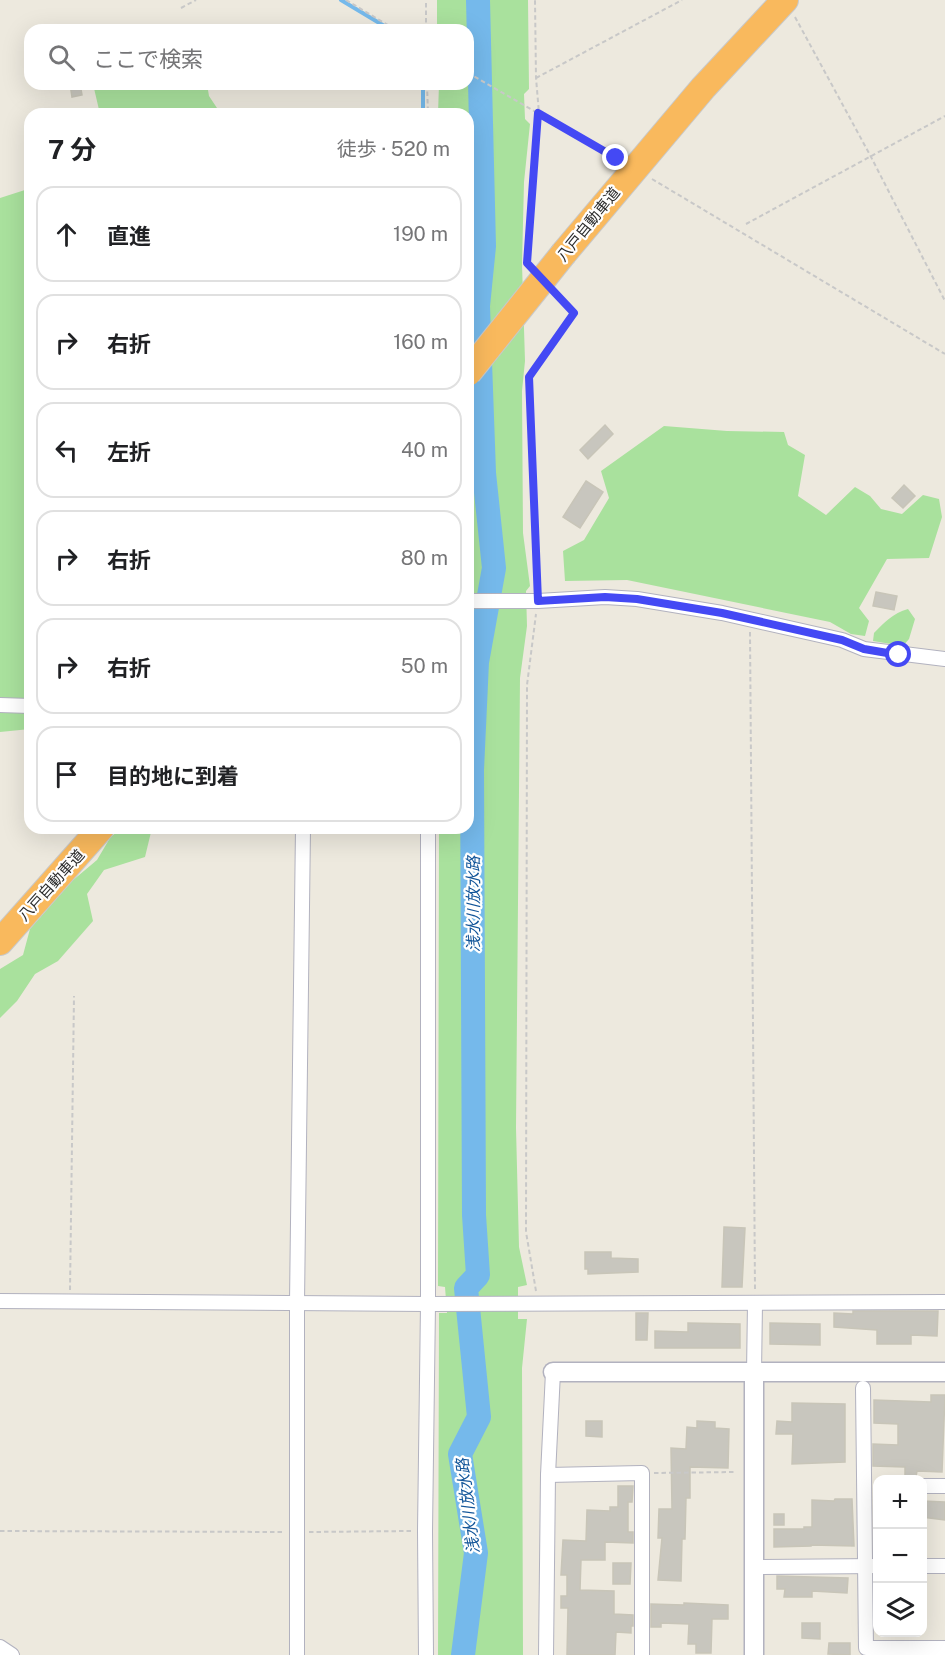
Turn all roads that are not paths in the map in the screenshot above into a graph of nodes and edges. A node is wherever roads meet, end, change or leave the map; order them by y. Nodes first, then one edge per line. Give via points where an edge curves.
1 (771, 0) edge
2 (789, 7) edge
3 (560, 249) junction
4 (474, 350) edge
5 (474, 365) edge
6 (474, 601) edge
7 (945, 659) edge
8 (0, 705) edge
9 (24, 706) edge
10 (83, 834) edge
11 (96, 834) edge
12 (303, 834) edge
13 (428, 834) edge
14 (0, 927) edge
15 (0, 942) edge
16 (0, 1301) edge
17 (297, 1302) junction
18 (945, 1302) edge
19 (428, 1304) junction
20 (755, 1304) junction
21 (553, 1372) joint
22 (945, 1372) edge
23 (754, 1373) junction
24 (863, 1388) dead end
25 (549, 1475) junction
26 (871, 1486) edge
27 (927, 1486) edge
28 (945, 1486) edge
29 (872, 1566) edge
30 (927, 1566) edge
31 (945, 1566) edge
32 (754, 1567) junction
33 (0, 1647) edge
34 (945, 1648) edge
35 (12, 1655) edge
36 (297, 1655) edge
37 (426, 1655) edge
38 (546, 1655) edge
39 (642, 1655) edge
40 (754, 1655) edge

1 - 3 highway, 八戸自動車道 via 696,82
2 - 3 highway, 八戸自動車道 via 703,88
3 - 4 highway, 八戸自動車道
3 - 5 highway, 八戸自動車道, bridge
6 - 7 street via 637,599 842,640 864,649
8 - 9 street
10 - 14 highway, 八戸自動車道
11 - 15 highway, 八戸自動車道
12 - 17 street
13 - 19 street
16 - 17 street
17 - 19 street
17 - 36 street
18 - 20 street
19 - 20 street
19 - 37 street
20 - 23 street
21 - 23 street
21 - 25 street
22 - 23 street
23 - 32 street
24 - 26 street
25 - 38 street
25 - 39 street via 642,1473
26 - 29 street
27 - 28 street
29 - 32 street
29 - 34 street via 866,1648
30 - 31 street
32 - 40 street
33 - 35 street

